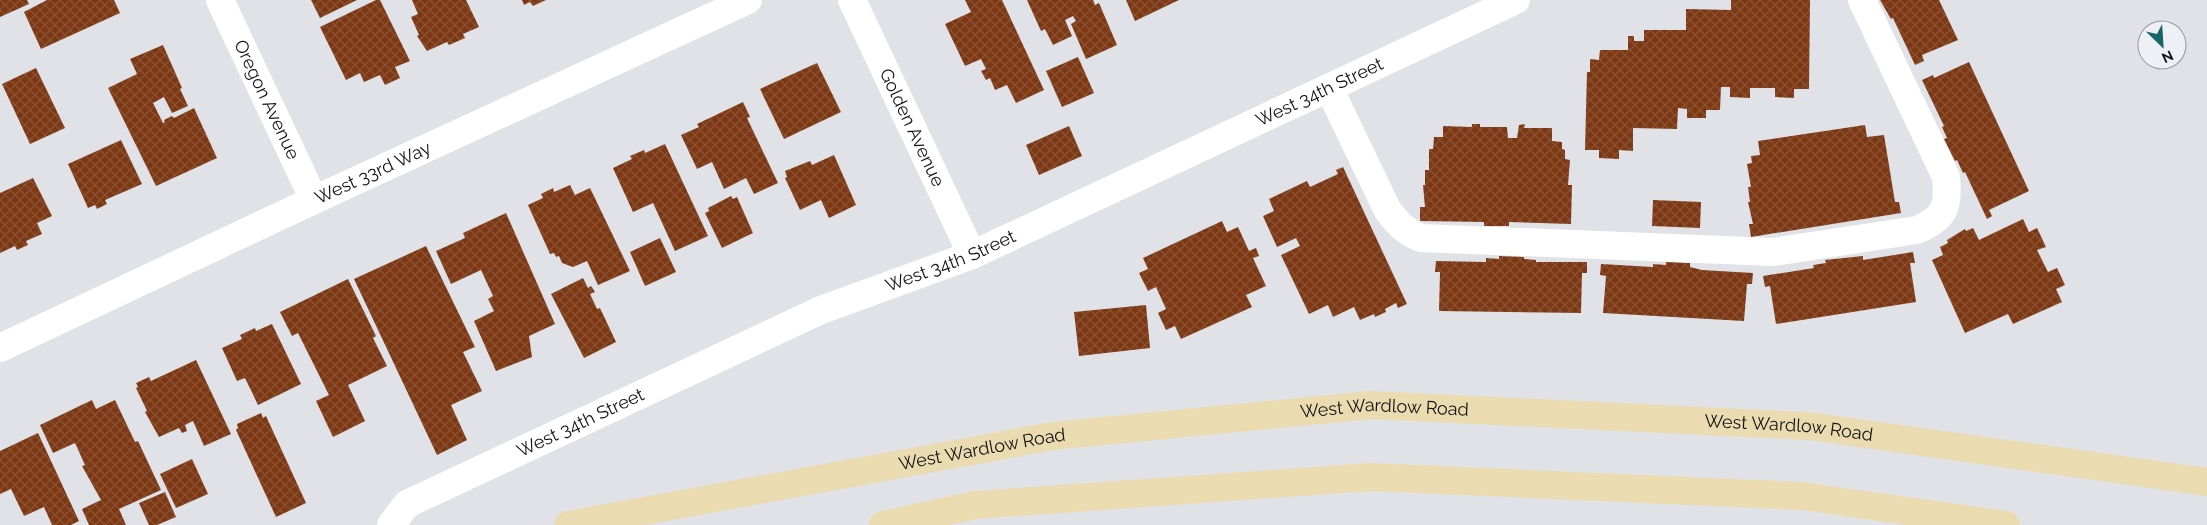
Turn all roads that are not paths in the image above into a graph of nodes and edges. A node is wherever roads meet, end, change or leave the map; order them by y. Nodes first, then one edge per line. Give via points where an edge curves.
1 (220, 0) edge
2 (748, 0) edge
3 (852, 0) edge
4 (1516, 0) edge
5 (1862, 0) edge
6 (1329, 88) junction
7 (314, 200) junction
8 (972, 255) junction
9 (0, 348) edge
10 (2207, 482) edge
11 (391, 525) edge
12 (568, 525) edge
13 (883, 525) edge
14 (2006, 525) edge

1 - 7 street, Oregon Avenue
2 - 7 street, West 33rd Way
3 - 8 street, Golden Avenue
4 - 6 street, West 34th Street
5 - 6 street via 1946,177 1948,192 1944,212 1931,224 1917,230 1773,252 1421,238 1398,225 1387,209
6 - 8 street, West 34th Street
7 - 9 street, West 33rd Way
8 - 11 street, West 34th Street via 820,310 407,504
10 - 12 main road, West Wardlow Road via 1808,426 1371,406 1052,436
13 - 14 main road via 975,505 1372,477 1800,496

